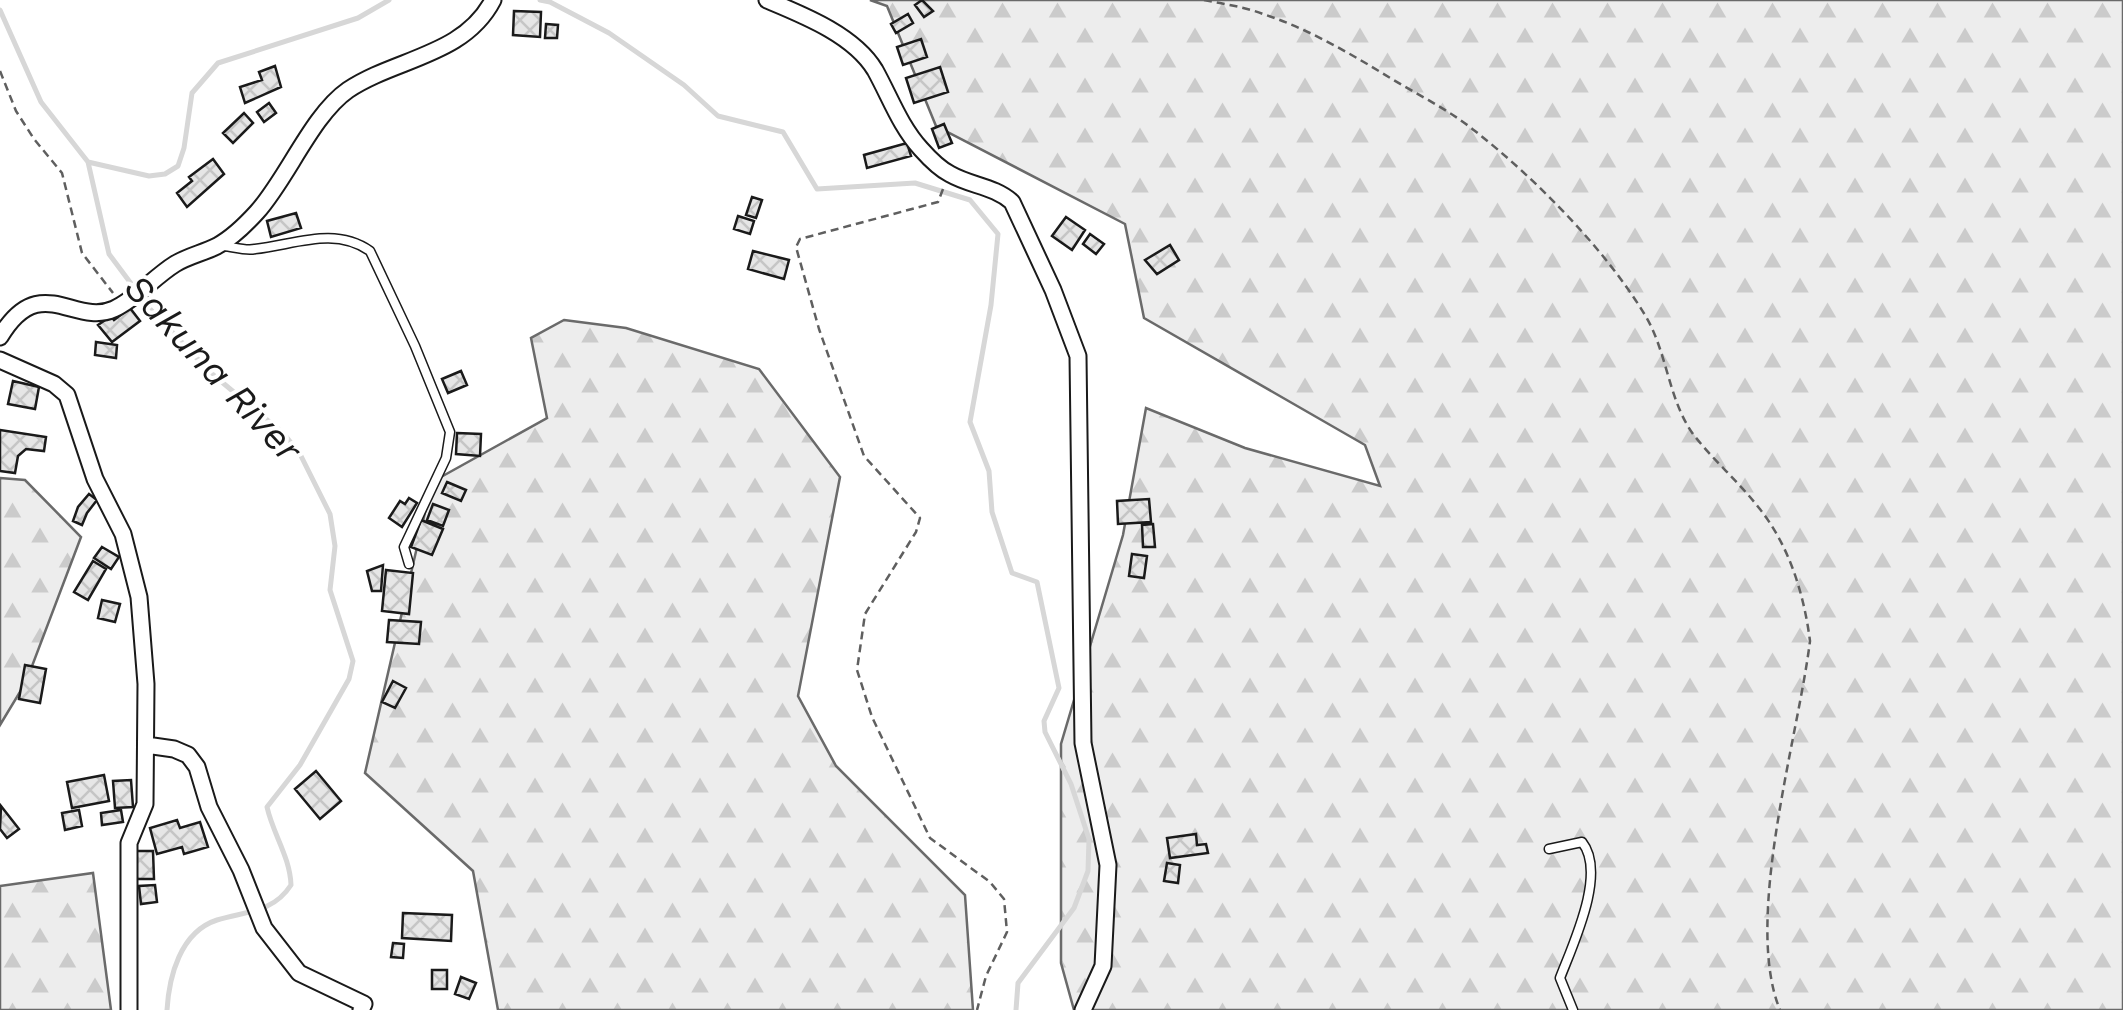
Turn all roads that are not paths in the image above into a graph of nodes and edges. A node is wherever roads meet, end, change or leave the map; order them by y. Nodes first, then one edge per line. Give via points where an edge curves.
1 (493, 0) edge
2 (767, 0) edge
3 (219, 245) junction
4 (0, 337) edge
5 (0, 360) edge
6 (409, 564) dead end
7 (146, 745) junction
8 (1548, 850) dead end
9 (129, 1010) edge
10 (361, 1010) edge
11 (1083, 1010) edge
12 (1573, 1010) edge

1 - 3 street via 466,34 348,90 258,211
2 - 11 street via 863,54 922,150 949,174 1002,192 1012,202 1078,356 1083,743 1108,865 1103,966
3 - 4 street via 97,312 62,304 16,313
3 - 6 lane via 253,250 319,238 355,240 370,250 450,432 446,458 404,548
5 - 7 street via 67,396 123,534 143,631
7 - 9 street via 145,804 129,842
7 - 10 street via 188,755 264,928 299,972 364,1004
8 - 12 lane via 1582,842 1589,850 1584,914 1560,978

